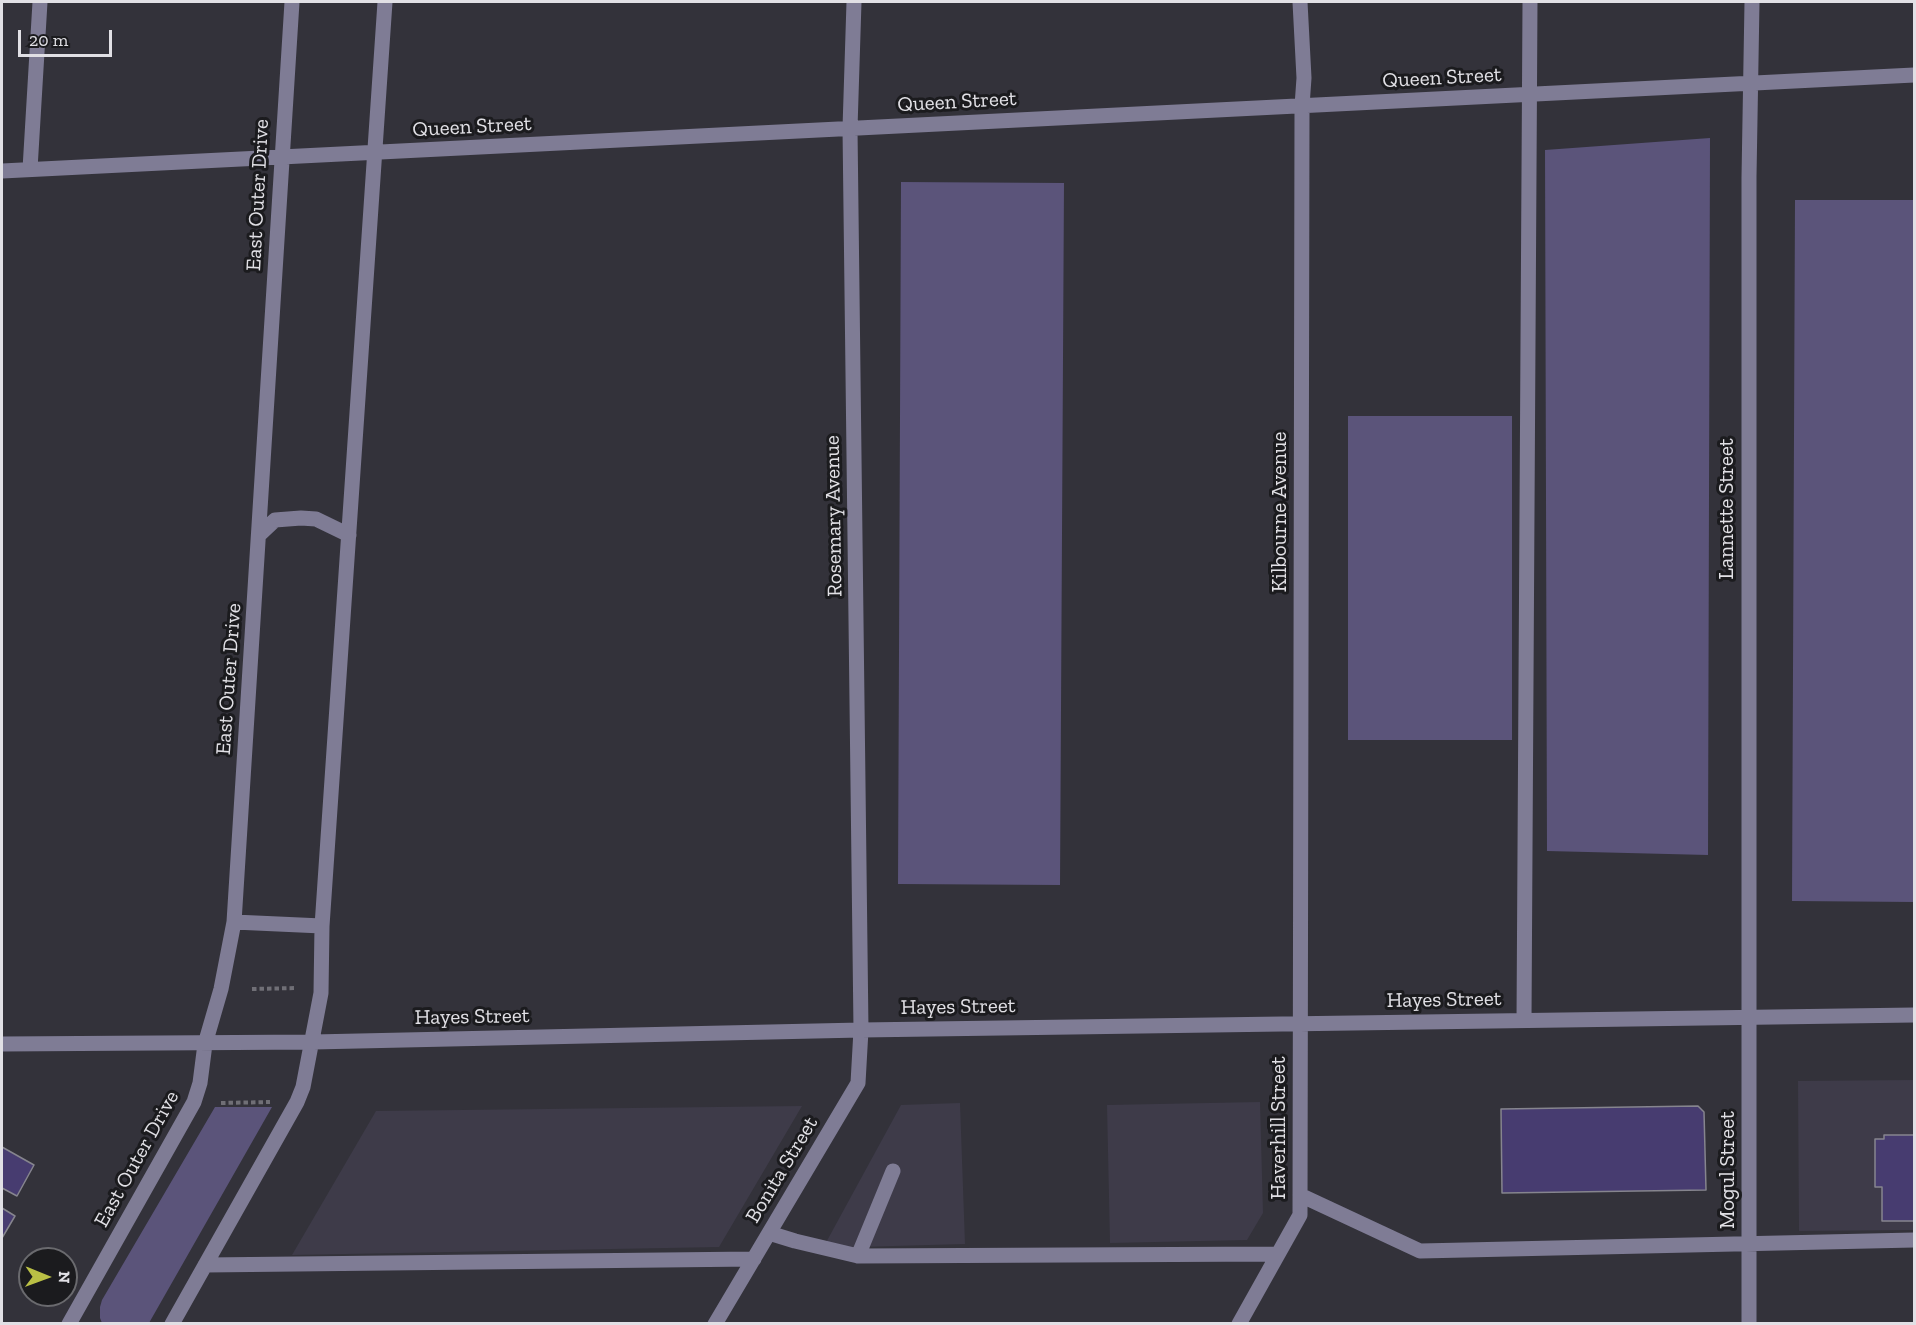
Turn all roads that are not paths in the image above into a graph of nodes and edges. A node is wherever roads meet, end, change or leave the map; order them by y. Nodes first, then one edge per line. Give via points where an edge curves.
1 (40, 2) edge
2 (292, 2) edge
3 (385, 2) edge
4 (854, 2) edge
5 (1300, 2) edge
6 (1530, 2) edge
7 (1752, 2) edge
8 (1914, 75) edge
9 (1750, 83) junction
10 (1531, 94) junction
11 (1302, 106) junction
12 (850, 128) junction
13 (376, 153) junction
14 (281, 157) junction
15 (30, 169) junction
16 (2, 171) edge
17 (259, 534) junction
18 (349, 535) junction
19 (234, 922) junction
20 (322, 926) junction
21 (1914, 1015) edge
22 (1748, 1017) junction
23 (1524, 1020) junction
24 (1299, 1023) junction
25 (861, 1030) junction
26 (313, 1042) junction
27 (2, 1044) edge
28 (205, 1044) junction
29 (893, 1171) dead end
30 (1300, 1195) junction
31 (769, 1233) junction
32 (1914, 1240) edge
33 (1749, 1244) junction
34 (1278, 1254) junction
35 (858, 1256) junction
36 (754, 1258) junction
37 (206, 1265) junction
38 (69, 1323) edge
39 (172, 1323) edge
40 (715, 1323) edge
41 (1239, 1323) edge
42 (1749, 1323) edge

1 - 15 street
2 - 14 street, East Outer Drive
3 - 13 street
4 - 12 street, Rosemary Avenue
5 - 11 street, Kilbourne Avenue
6 - 10 street
7 - 9 street, Lannette Street
8 - 9 street, Queen Street
9 - 10 street, Queen Street
9 - 22 street, Lannette Street
10 - 11 street, Queen Street
10 - 23 street
11 - 12 street, Queen Street
11 - 24 street, Kilbourne Avenue
12 - 13 street, Queen Street
12 - 25 street, Rosemary Avenue
13 - 14 street, Queen Street
13 - 18 street
14 - 15 street, Queen Street
14 - 17 street, East Outer Drive
15 - 16 street, Queen Street
17 - 18 street via 275,519 301,518 316,519
17 - 19 street, East Outer Drive
18 - 20 street
19 - 20 street
19 - 28 street, East Outer Drive
20 - 26 street via 321,993
21 - 22 street, Hayes Street
22 - 23 street, Hayes Street
22 - 33 street, Mogul Street
23 - 24 street, Hayes Street
24 - 25 street, Hayes Street
24 - 30 street, Haverhill Street
25 - 26 street, Hayes Street
25 - 31 street, Bonita Street via 858,1083
26 - 28 street, Hayes Street
26 - 37 street via 297,1102
27 - 28 street, Hayes Street
28 - 38 street, East Outer Drive via 194,1102
29 - 35 street
30 - 33 street via 1420,1251
30 - 34 street, Haverhill Street via 1300,1215
31 - 35 street
31 - 36 street, Bonita Street
32 - 33 street
33 - 42 street, Mogul Street
34 - 35 street
34 - 41 street, Haverhill Street
36 - 37 street
36 - 40 street, Bonita Street
37 - 39 street

